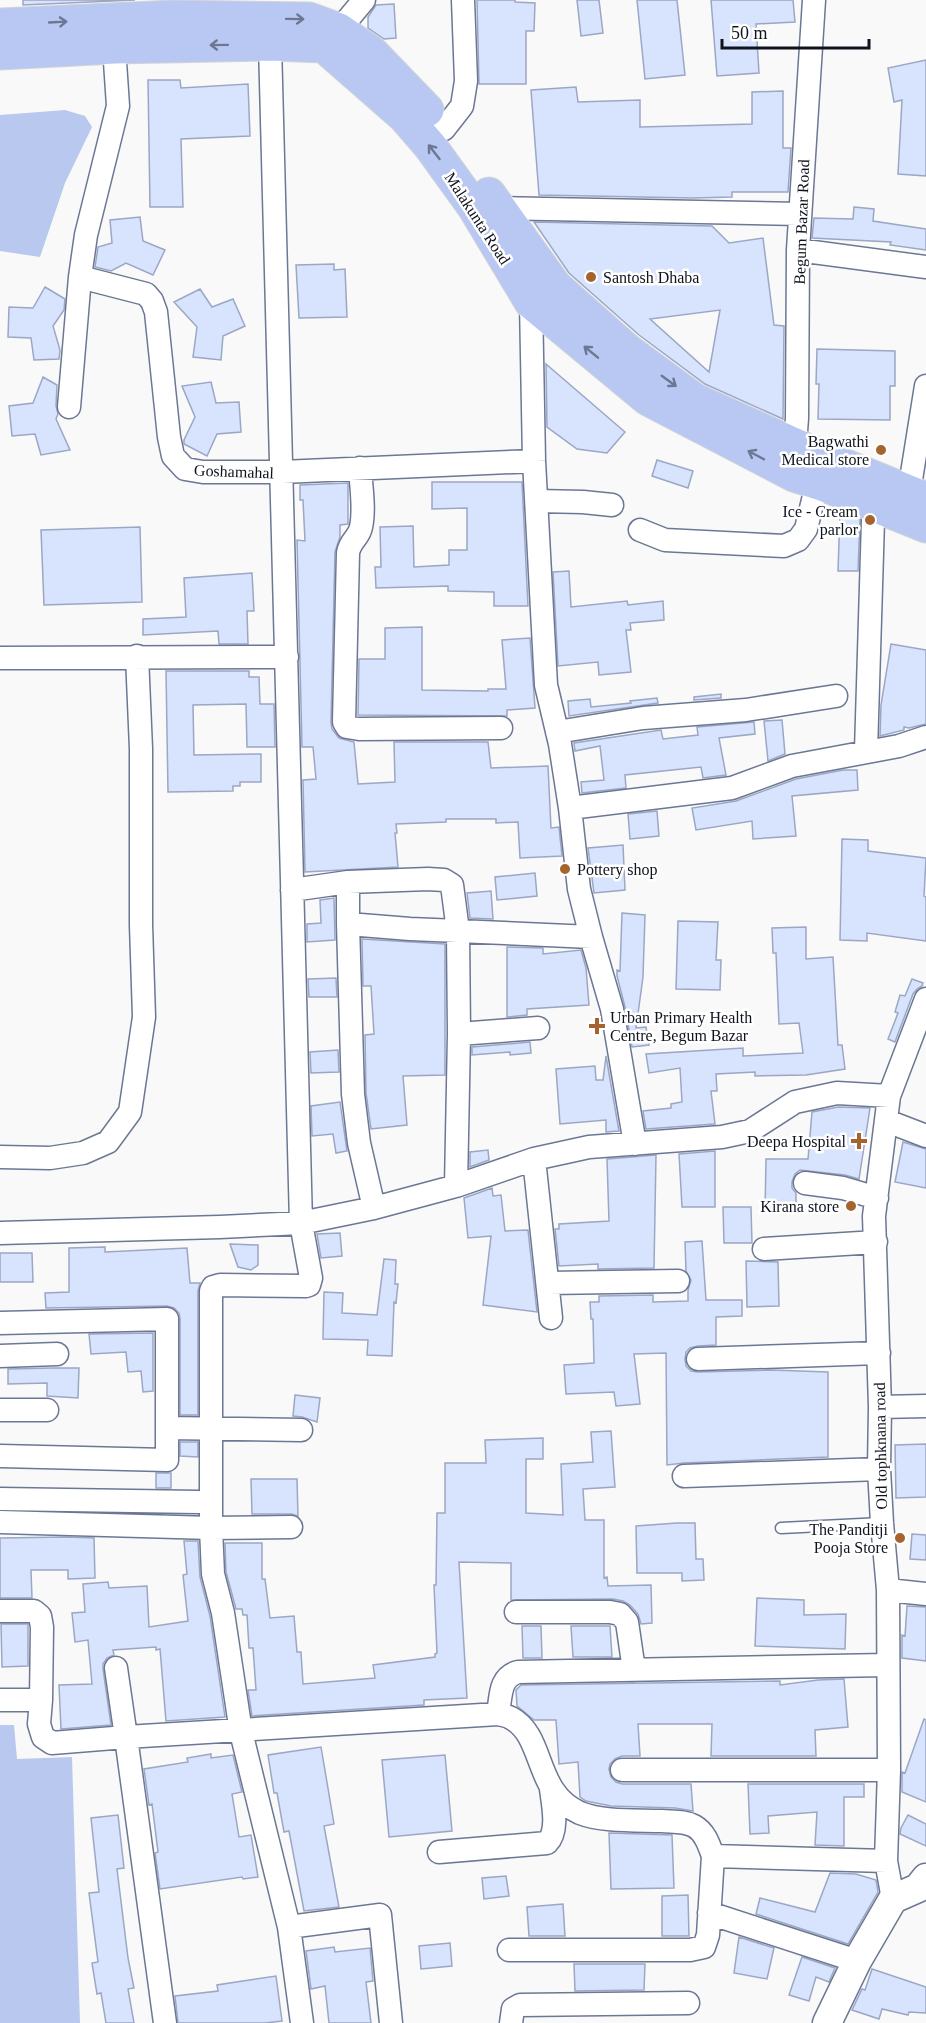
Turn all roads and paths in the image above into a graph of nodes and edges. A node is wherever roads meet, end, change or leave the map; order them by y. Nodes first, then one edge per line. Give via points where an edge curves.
1 (364, 0) edge
2 (463, 0) edge
3 (814, 0) edge
4 (0, 25) edge
5 (339, 30) junction
6 (270, 44) junction
7 (114, 47) junction
8 (0, 53) edge
9 (411, 109) junction
10 (444, 129) junction
11 (498, 208) junction
12 (800, 214) junction
13 (798, 250) junction
14 (926, 267) edge
15 (545, 272) junction
16 (80, 278) junction
17 (531, 302) junction
18 (926, 386) edge
19 (69, 407) dead end
20 (791, 458) junction
21 (534, 462) junction
22 (360, 468) junction
23 (282, 472) junction
24 (822, 484) junction
25 (917, 496) edge
26 (537, 501) junction
27 (612, 506) dead end
28 (876, 506) junction
29 (926, 526) edge
30 (640, 530) dead end
31 (137, 656) junction
32 (287, 657) junction
33 (0, 658) edge
34 (836, 696) dead end
35 (501, 728) dead end
36 (557, 732) junction
37 (926, 737) edge
38 (866, 752) junction
39 (570, 808) junction
40 (348, 882) junction
41 (292, 890) junction
42 (348, 924) junction
43 (458, 931) junction
44 (591, 937) junction
45 (926, 999) edge
46 (538, 1028) dead end
47 (459, 1034) junction
48 (890, 1096) junction
49 (887, 1120) junction
50 (926, 1136) edge
51 (635, 1144) junction
52 (0, 1157) edge
53 (534, 1159) junction
54 (805, 1183) dead end
55 (456, 1186) junction
56 (877, 1198) junction
57 (374, 1208) junction
58 (301, 1223) junction
59 (0, 1233) edge
60 (876, 1242) junction
61 (764, 1250) dead end
62 (678, 1281) dead end
63 (548, 1283) junction
64 (551, 1318) dead end
65 (0, 1323) edge
66 (879, 1353) junction
67 (57, 1354) dead end
68 (0, 1356) edge
69 (698, 1359) dead end
70 (880, 1407) junction
71 (926, 1407) edge
72 (0, 1410) edge
73 (47, 1410) dead end
74 (167, 1428) junction
75 (212, 1429) junction
76 (301, 1430) dead end
77 (0, 1456) edge
78 (879, 1469) junction
79 (684, 1476) dead end
80 (0, 1499) edge
81 (198, 1502) dead end
82 (0, 1522) edge
83 (882, 1523) junction
84 (291, 1527) dead end
85 (211, 1528) junction
86 (781, 1528) dead end
87 (888, 1590) junction
88 (926, 1594) edge
89 (0, 1611) edge
90 (516, 1612) dead end
91 (887, 1665) junction
92 (116, 1668) dead end
93 (634, 1670) junction
94 (0, 1700) edge
95 (41, 1700) junction
96 (498, 1714) junction
97 (241, 1732) junction
98 (126, 1737) junction
99 (622, 1770) dead end
100 (889, 1770) junction
101 (551, 1790) junction
102 (439, 1852) dead end
103 (713, 1856) junction
104 (886, 1861) junction
105 (916, 1889) edge
106 (709, 1913) junction
107 (288, 1928) junction
108 (509, 1950) dead end
109 (857, 1961) junction
110 (688, 2003) dead end
111 (573, 2014) edge
112 (635, 2014) edge
113 (165, 2023) edge
114 (302, 2023) edge
115 (391, 2023) edge
116 (511, 2023) edge
117 (827, 2023) edge

1 - 5 street
2 - 10 street via 466,81 462,105
3 - 12 street, Begum Bazar Road
4 -> 5 main road via 173,17 309,19
5 - 9 main road via 372,53
6 -> 7 main road, Malakunta Road
6 - 9 main road, Malakunta Road via 324,46
6 - 23 street
7 - 8 main road, Malakunta Road
7 - 16 street via 118,105 86,235
9 - 10 main road
17 -> 9 main road, Malakunta Road via 474,207 430,146
10 - 11 main road
11 - 12 street
11 - 15 main road
12 - 13 street, Begum Bazar Road
13 - 14 street
13 - 20 street, Begum Bazar Road via 797,418
15 - 17 street
15 -> 20 main road via 555,286 627,350 695,400
16 - 19 street
16 - 23 street, Goshamahal via 146,294 152,301 169,437 174,456 185,469
20 -> 17 main road, Malakunta Road via 648,399
17 - 21 street
18 - 25 street
20 - 24 main road, Malakunta Road
20 - 25 main road
21 - 22 street, Goshamahal
21 - 26 street
22 - 23 street, Goshamahal
22 - 35 street via 362,520 348,552 344,722 347,727 359,729
23 - 32 street
24 - 28 main road, Malakunta Road
24 - 30 street via 813,500 806,529 798,540 784,546 665,540
26 - 27 street
26 - 36 street via 546,685
28 - 29 main road, Malakunta Road
28 - 38 street
31 - 32 street
31 - 33 street
31 - 52 street via 144,1017 130,1112 108,1142 83,1153 50,1158
32 - 41 street
34 - 36 street
36 - 39 street
37 - 38 street
38 - 39 street via 792,766 732,788
39 - 44 street via 579,889
40 - 41 street
40 - 42 street
40 - 43 street via 444,880 452,885
41 - 58 street
42 - 43 street
42 - 57 street via 353,1094
43 - 44 street
43 - 47 street
44 - 51 street via 612,1009
45 - 48 street, Old tophknana road
46 - 47 street
47 - 55 street
48 - 49 street, Old tophknana road
48 - 51 street via 837,1093 795,1102 750,1131
49 - 50 street
49 - 56 street, Old tophknana road
51 - 53 street via 589,1147
53 - 55 street
53 - 63 street
54 - 56 street
55 - 57 street
56 - 60 street, Old tophknana road
57 - 58 street
58 - 59 street
58 - 75 street via 309,1285 220,1285 211,1291
60 - 61 street
60 - 66 street, Old tophknana road
62 - 63 street
63 - 64 street
65 - 74 street via 167,1319
66 - 69 street
66 - 70 street, Old tophknana road
67 - 68 street
70 - 71 street
70 - 78 street, Old tophknana road
72 - 73 street
74 - 75 street
74 - 77 street via 166,1460
75 - 76 street
75 - 85 street
78 - 79 street
78 - 83 street, Old tophknana road
80 - 81 street
82 - 85 street
83 - 86 lane
83 - 87 street, Old tophknana road
84 - 85 street
85 - 97 street via 213,1574 223,1613
87 - 88 street
87 - 91 street, Old tophknana road
89 - 95 street via 34,1611 40,1616
90 - 93 street via 620,1614 627,1622
91 - 93 street
91 - 100 street, Old tophknana road
92 - 98 street
93 - 96 street via 511,1674 504,1681
94 - 95 street
95 - 98 street via 39,1724 43,1737 52,1743
96 - 97 street
96 - 101 street via 522,1726
97 - 98 street
97 - 107 street
98 - 113 street
99 - 100 street
100 - 104 street, Old tophknana road
101 - 102 street via 554,1824 547,1843
101 - 103 street via 582,1814 694,1826 706,1837
103 - 104 street
103 - 106 street
104 - 105 street, Old tophknana road
105 - 109 street
106 - 108 street via 704,1947 690,1950
106 - 109 street
107 - 114 street
107 - 115 street via 380,1916
109 - 117 street
110 - 112 street
111 - 112 street
111 - 116 street via 520,2005 513,2009

